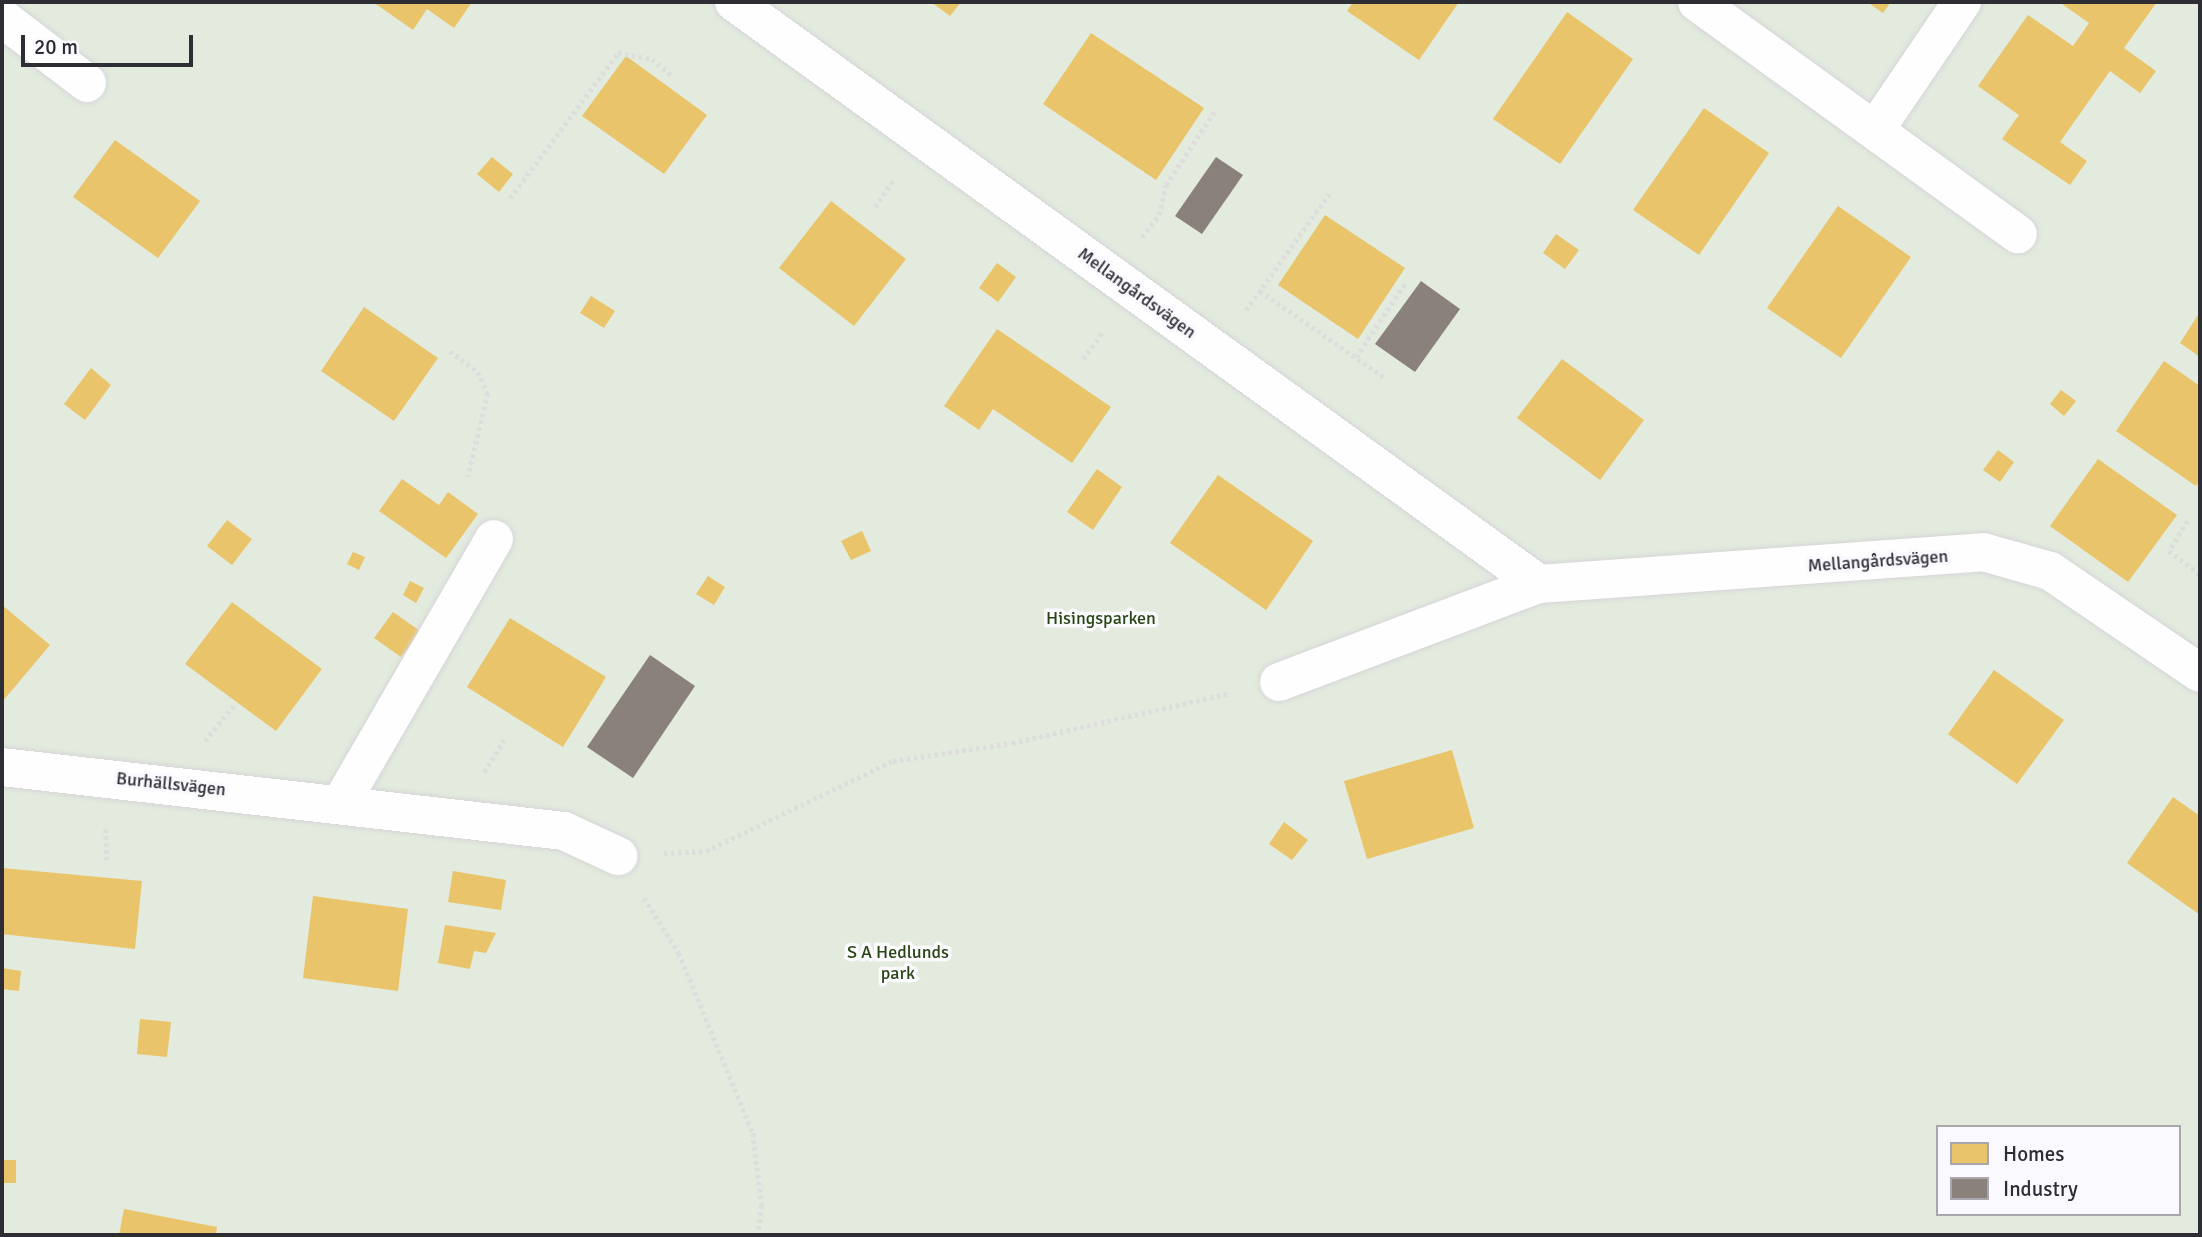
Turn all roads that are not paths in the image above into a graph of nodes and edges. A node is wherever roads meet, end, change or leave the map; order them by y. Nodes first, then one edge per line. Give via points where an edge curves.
1 (734, 2) edge
2 (1697, 2) edge
3 (1962, 2) edge
4 (2, 18) edge
5 (87, 83) dead end
6 (1875, 130) junction
7 (2018, 234) dead end
8 (494, 539) dead end
9 (1539, 584) junction
10 (2196, 660) edge
11 (1279, 682) road end
12 (2, 767) edge
13 (341, 803) junction
14 (618, 856) road end

1 - 9 street, Mellangårdsvägen
2 - 6 street
3 - 6 street
4 - 5 street
6 - 7 street
8 - 13 street
9 - 10 street, Mellangårdsvägen via 1983,552 2050,571
9 - 11 street, Mellangårdsvägen
12 - 13 street, Burhällsvägen
13 - 14 street, Burhällsvägen via 564,831

